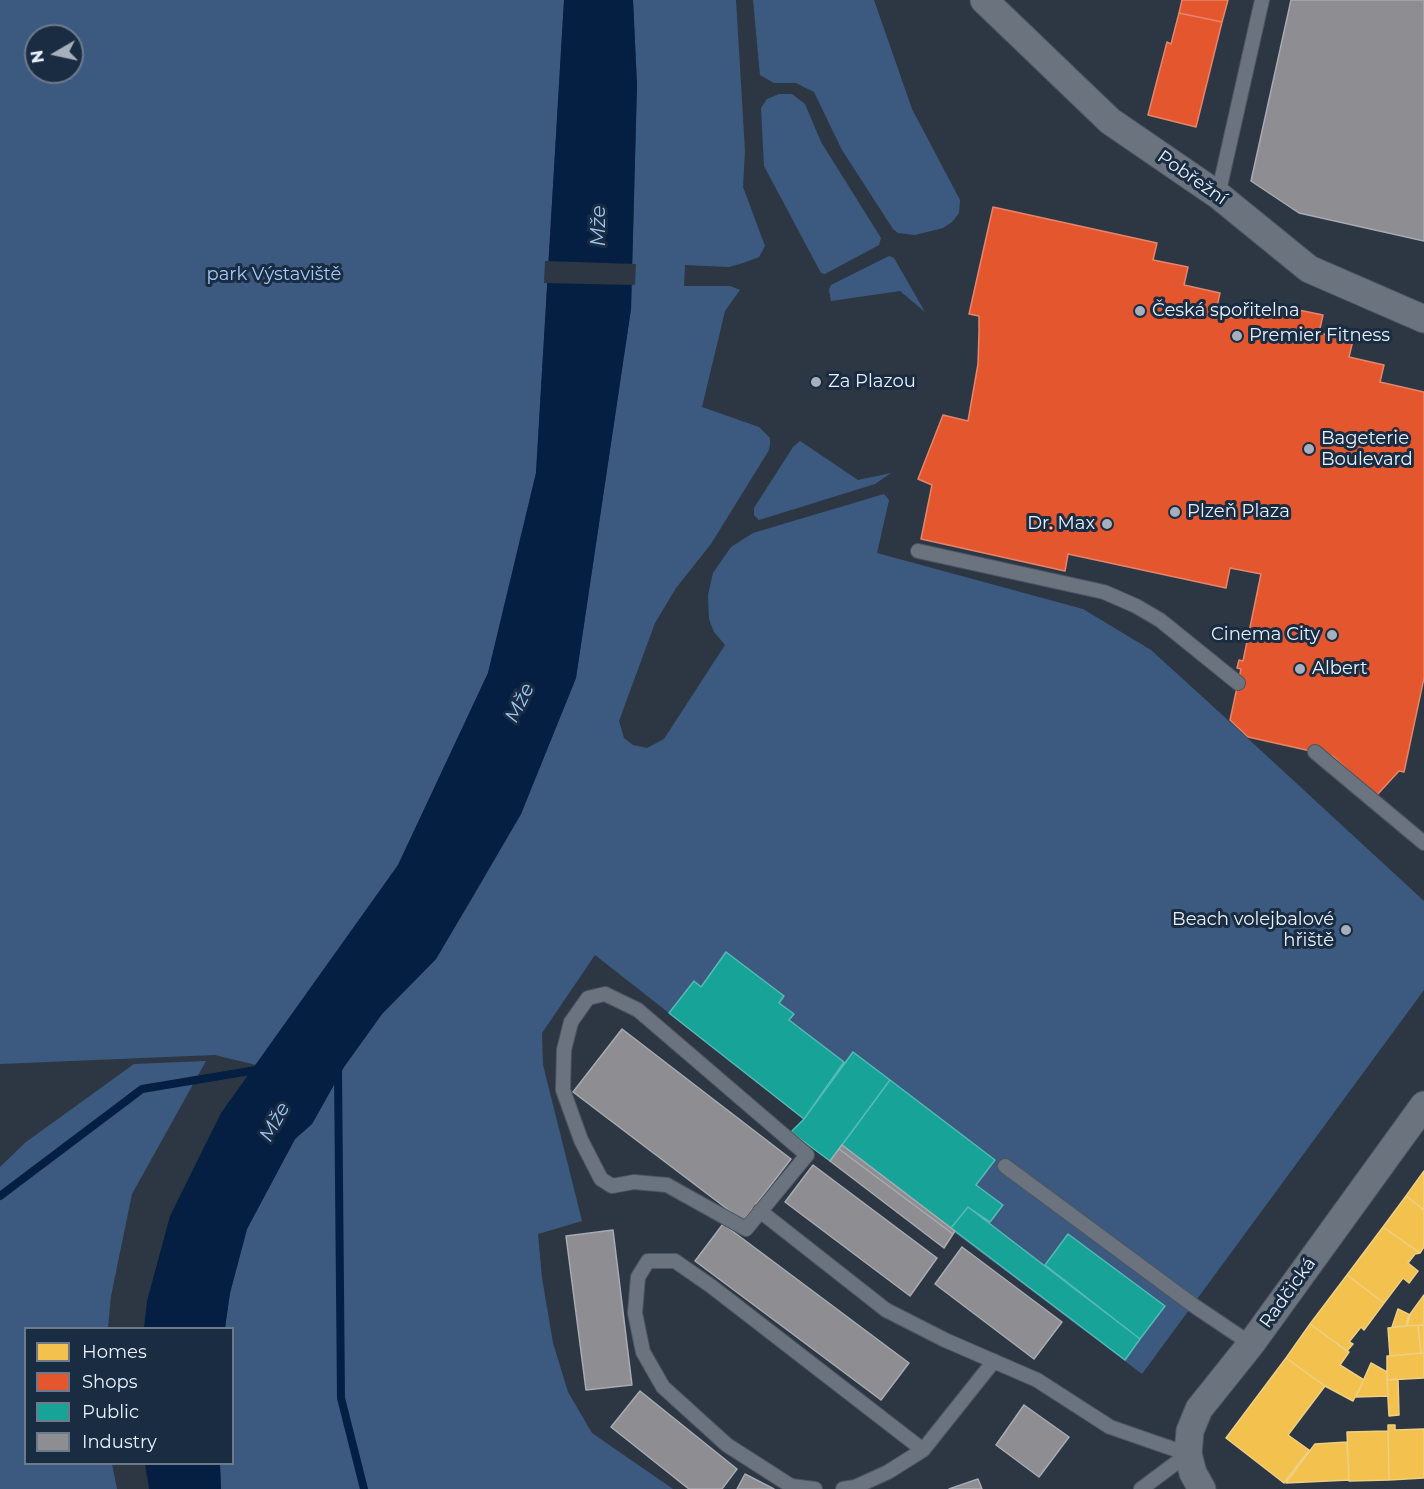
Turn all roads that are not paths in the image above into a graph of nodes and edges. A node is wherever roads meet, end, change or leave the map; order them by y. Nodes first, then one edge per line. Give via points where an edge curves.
1 (984, 0) edge
2 (1262, 0) edge
3 (1218, 195) junction
4 (1424, 319) edge
5 (918, 551) dead end
6 (1238, 683) dead end
7 (1315, 752) dead end
8 (1424, 843) edge
9 (1424, 1106) edge
10 (1005, 1166) dead end
11 (760, 1211) junction
12 (1251, 1344) junction
13 (994, 1361) junction
14 (923, 1450) junction
15 (1188, 1454) junction
16 (815, 1489) edge
17 (843, 1489) edge
18 (1141, 1489) edge
19 (1202, 1489) edge

1 - 3 street, Pobřežní via 1110,121
2 - 3 lane
3 - 4 street, Pobřežní via 1309,269
5 - 6 lane via 1104,592 1160,620
7 - 8 lane
9 - 12 street, Radčická
10 - 12 lane
11 - 11 lane via 746,1229 667,1185 634,1182 612,1186 601,1179 581,1140 563,1090 564,1050 572,1022 588,998 604,994 638,1010 807,1155
11 - 13 lane via 886,1310
12 - 15 street, Radčická via 1199,1410 1190,1431
13 - 14 lane
13 - 15 lane via 1037,1380 1110,1427
14 - 16 lane via 798,1350 693,1273 675,1261 648,1261 638,1277 635,1313 643,1352 663,1387 727,1445 790,1486
14 - 17 lane via 888,1472
15 - 18 lane
15 - 19 street, Radčická

